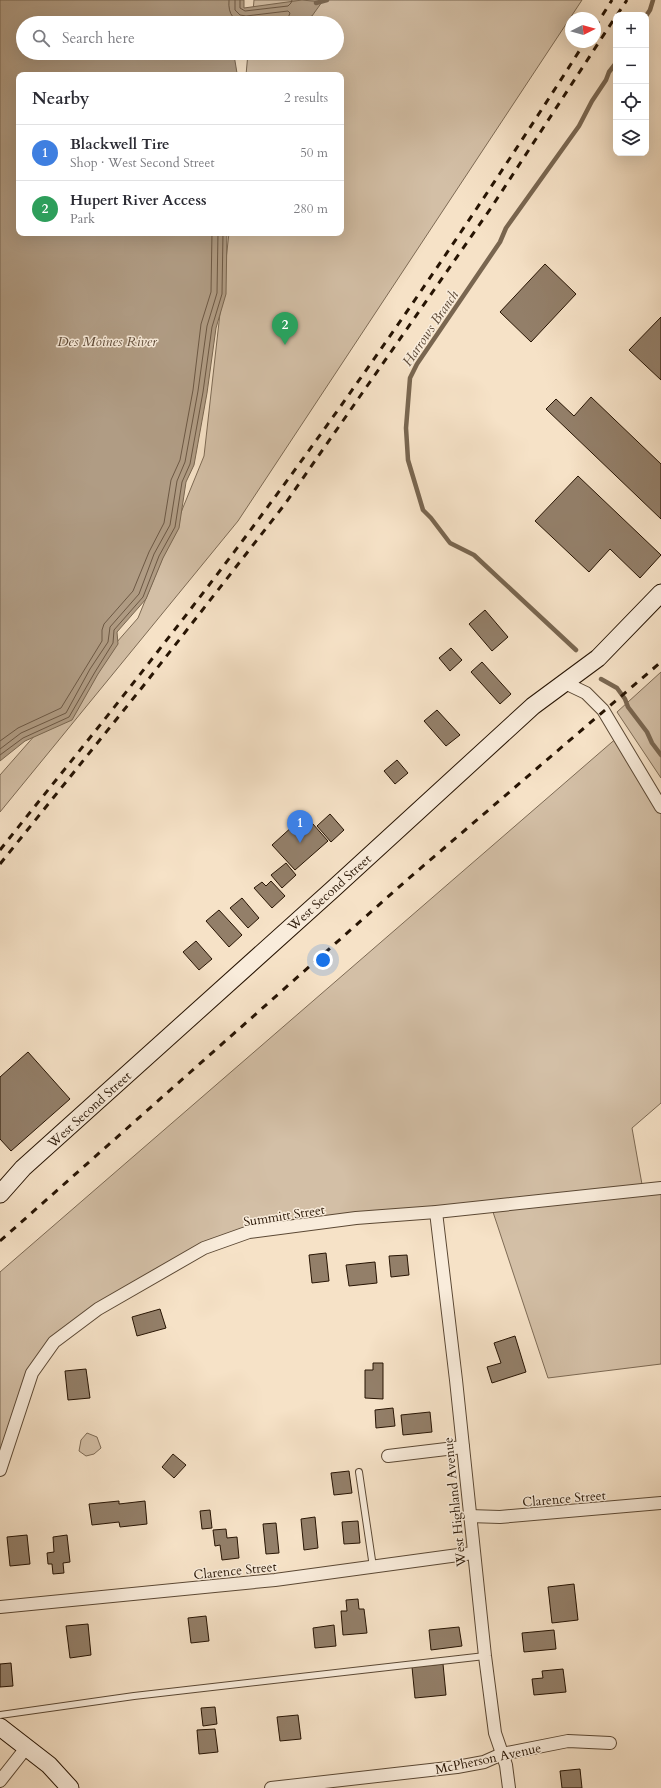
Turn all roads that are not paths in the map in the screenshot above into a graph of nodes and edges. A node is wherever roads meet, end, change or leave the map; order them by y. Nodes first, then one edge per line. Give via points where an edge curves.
1 (661, 593) edge
2 (565, 683) junction
3 (661, 807) edge
4 (661, 1188) edge
5 (0, 1194) edge
6 (436, 1212) junction
7 (463, 1447) junction
8 (388, 1456) dead end
9 (0, 1470) edge
10 (359, 1472) dead end
11 (661, 1503) edge
12 (469, 1516) junction
13 (473, 1553) junction
14 (373, 1567) junction
15 (0, 1607) edge
16 (485, 1656) junction
17 (0, 1715) edge
18 (0, 1727) edge
19 (610, 1743) dead end
20 (26, 1748) junction
21 (502, 1754) junction
22 (0, 1781) edge
23 (70, 1788) edge
24 (271, 1788) edge
25 (509, 1788) edge

1 - 2 main road, West Second Street via 598,658
2 - 3 street via 586,693 603,710
2 - 5 main road, West Second Street via 533,706 23,1168
4 - 6 street, Summitt Street
6 - 7 street, West Highland Avenue
6 - 9 street, Summitt Street via 356,1218 249,1232 204,1248 98,1308 54,1342 32,1373
7 - 8 street
7 - 12 street, West Highland Avenue
10 - 14 lane
11 - 12 street, Clarence Street via 500,1517
12 - 13 street, West Highland Avenue
13 - 14 street, Clarence Street
13 - 16 street, West Highland Avenue
14 - 15 street, Clarence Street via 260,1582
16 - 17 lane via 134,1696
16 - 21 street, West Highland Avenue via 495,1733
18 - 20 main road
19 - 21 street, McPherson Avenue via 568,1741
20 - 22 street
20 - 23 main road via 49,1766
21 - 24 street, McPherson Avenue via 484,1762 457,1767
21 - 25 street, West Highland Avenue

